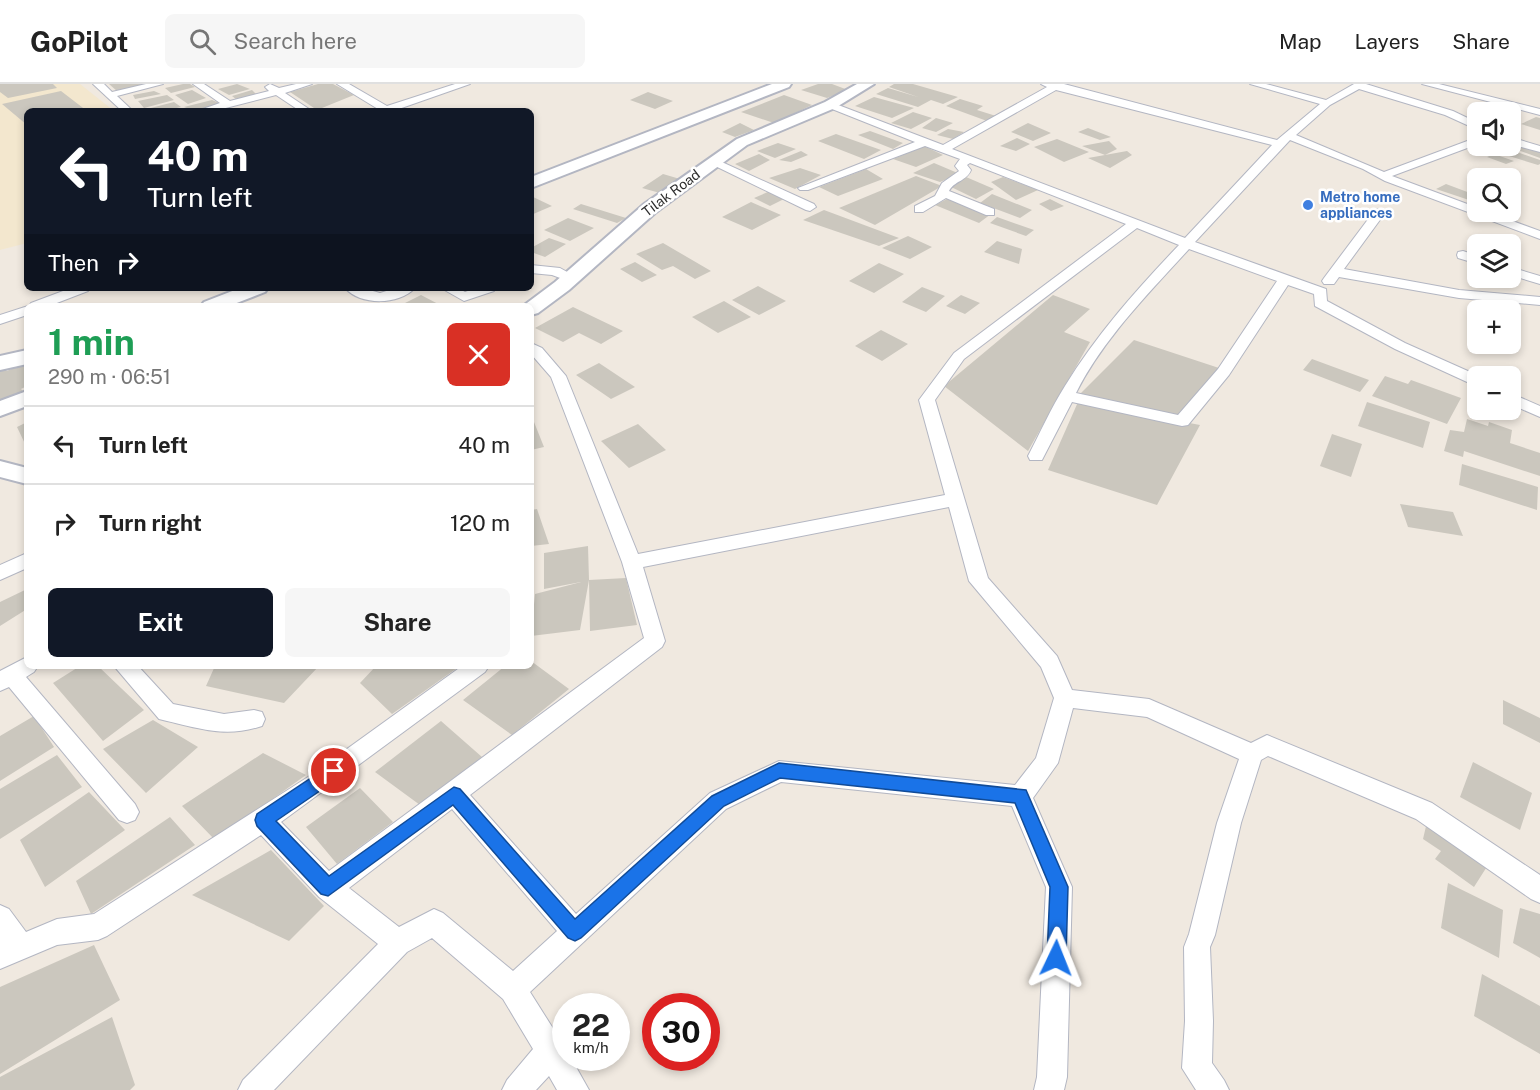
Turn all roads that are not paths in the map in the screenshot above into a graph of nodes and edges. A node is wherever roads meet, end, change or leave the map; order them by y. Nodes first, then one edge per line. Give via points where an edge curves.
1 (98, 84) edge
2 (158, 84) edge
3 (198, 84) edge
4 (265, 84) edge
5 (306, 84) edge
6 (342, 84) edge
7 (465, 84) edge
8 (867, 84) edge
9 (1255, 84) edge
10 (1427, 84) edge
11 (1054, 85) edge
12 (1360, 85) edge
13 (784, 90) edge
14 (277, 92) junction
15 (110, 96) junction
16 (1327, 103) junction
17 (228, 104) junction
18 (830, 105) junction
19 (124, 108) edge
20 (213, 108) edge
21 (302, 108) edge
22 (380, 108) edge
23 (394, 108) edge
24 (1540, 112) edge
25 (1467, 122) edge
26 (1284, 140) junction
27 (927, 141) junction
28 (1521, 143) edge
29 (1467, 144) edge
30 (945, 148) junction
31 (1540, 149) edge
32 (971, 158) junction
33 (713, 161) junction
34 (1383, 176) junction
35 (534, 182) edge
36 (804, 188) dead end
37 (943, 193) junction
38 (810, 207) dead end
39 (919, 208) dead end
40 (990, 212) dead end
41 (1379, 213) dead end
42 (1136, 223) junction
43 (1540, 235) edge
44 (1185, 243) junction
45 (1463, 255) dead end
46 (1467, 256) edge
47 (534, 269) edge
48 (1336, 272) junction
49 (1521, 274) edge
50 (571, 278) junction
51 (1285, 279) junction
52 (1540, 280) edge
53 (75, 291) edge
54 (250, 291) edge
55 (356, 291) edge
56 (400, 291) edge
57 (453, 291) edge
58 (481, 291) edge
59 (1321, 292) junction
60 (1540, 301) edge
61 (44, 303) edge
62 (220, 303) edge
63 (534, 307) edge
64 (24, 311) edge
65 (0, 320) edge
66 (534, 349) edge
67 (24, 358) edge
68 (0, 363) edge
69 (1467, 377) edge
70 (1067, 396) junction
71 (24, 399) edge
72 (1521, 403) edge
73 (0, 409) edge
74 (1540, 412) edge
75 (1036, 456) dead end
76 (0, 469) edge
77 (24, 475) edge
78 (954, 491) junction
79 (24, 561) edge
80 (632, 562) junction
81 (0, 573) edge
82 (127, 669) edge
83 (474, 669) edge
84 (13, 674) edge
85 (1065, 698) junction
86 (254, 719) dead end
87 (1252, 754) junction
88 (454, 794) junction
89 (1020, 796) junction
90 (127, 812) dead end
91 (263, 820) junction
92 (328, 888) junction
93 (1540, 890) edge
94 (0, 918) edge
95 (575, 932) junction
96 (398, 943) junction
97 (10, 952) edge
98 (513, 988) junction
99 (550, 1051) junction
100 (253, 1090) edge
101 (517, 1090) edge
102 (574, 1090) edge
103 (1049, 1090) edge
104 (1214, 1090) edge

1 - 15 street
2 - 15 street
3 - 17 street
4 - 14 street
5 - 14 street
6 - 22 street
7 - 23 street
8 - 18 street, Tilak Road
9 - 16 street
10 - 24 street
11 - 26 street
11 - 30 street
12 - 16 street
12 - 25 street
13 - 18 street
13 - 35 street
14 - 17 street
14 - 21 street
15 - 19 street
16 - 26 street
17 - 20 street
18 - 27 street
18 - 33 street, Tilak Road via 742,142
26 - 34 street
26 - 44 street
27 - 30 street
27 - 36 street
28 - 31 street
29 - 34 street
30 - 32 street
32 - 37 street via 962,163 964,174 946,185
32 - 42 street
33 - 38 street
33 - 50 street, Tilak Road via 649,209
34 - 43 street
37 - 39 street
37 - 40 street
41 - 48 street
42 - 44 street
42 - 78 street via 959,356 927,400
44 - 51 street
44 - 70 street via 1098,347
45 - 46 street
47 - 50 street via 555,271
48 - 59 street
48 - 60 street via 1459,294
49 - 52 street
50 - 63 street, Tilak Road
51 - 59 street
51 - 70 street via 1224,372 1182,421
53 - 61 street
54 - 62 street
55 - 56 street via 367,298 383,298
57 - 58 street via 464,297
59 - 69 street via 1320,303
64 - 65 street
66 - 80 street via 558,376
67 - 68 street
70 - 75 street
71 - 73 street
72 - 74 street
76 - 77 street
78 - 80 street
78 - 85 street via 979,581 1050,663
79 - 81 street
80 - 88 street via 655,641
82 - 86 street via 167,712 224,724
83 - 91 street
84 - 90 street
85 - 87 street via 1149,708
85 - 89 street via 1046,763
87 - 93 street via 1267,745 1424,811
87 - 104 street via 1197,947 1197,1068
88 - 92 street
88 - 95 street
89 - 95 street via 779,771 718,801
89 - 103 street via 1059,887
91 - 92 street
91 - 97 street via 98,927 57,932
92 - 96 street
94 - 97 street
95 - 98 street
96 - 98 street via 434,922
96 - 100 street
98 - 99 street
99 - 101 street
99 - 102 street

